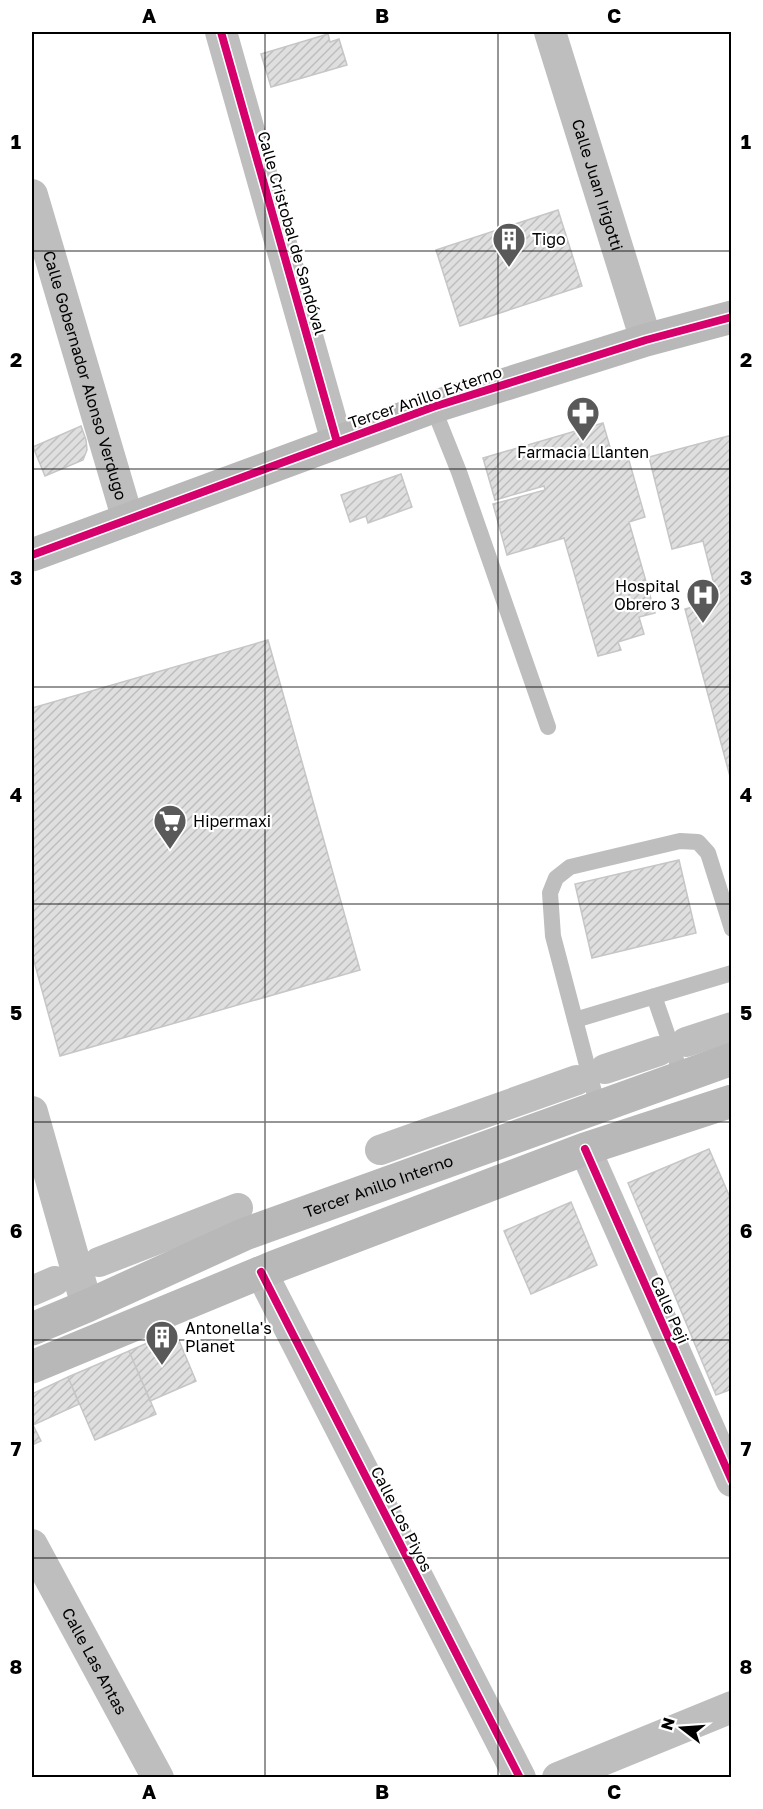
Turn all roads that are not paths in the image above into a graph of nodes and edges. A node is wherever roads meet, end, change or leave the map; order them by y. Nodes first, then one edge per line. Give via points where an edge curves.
1 (221, 32) edge
2 (550, 32) edge
3 (32, 195) edge
4 (732, 317) edge
5 (646, 340) junction
6 (433, 407) junction
7 (337, 442) junction
8 (128, 520) junction
9 (32, 555) edge
10 (548, 728) dead end
11 (732, 929) edge
12 (732, 973) edge
13 (654, 996) junction
14 (575, 1020) junction
15 (732, 1059) edge
16 (682, 1077) junction
17 (732, 1084) edge
18 (732, 1101) edge
19 (598, 1107) junction
20 (32, 1112) edge
21 (585, 1149) junction
22 (305, 1211) junction
23 (267, 1269) junction
24 (87, 1306) junction
25 (32, 1329) edge
26 (32, 1347) edge
27 (32, 1367) edge
28 (732, 1481) edge
29 (32, 1545) edge
30 (732, 1707) edge
31 (158, 1778) edge
32 (520, 1778) edge
33 (558, 1778) edge

1 - 7 street, Calle Cristobal de Sandóval
2 - 5 street, Calle Juan Irigotti
3 - 8 street, Calle Gobernador Alonso Verdugo
4 - 5 main road, Tercer Anillo Externo
5 - 6 main road, Tercer Anillo Externo
6 - 7 main road, Tercer Anillo Externo
6 - 10 lane
7 - 8 main road, Tercer Anillo Externo
8 - 9 main road, Tercer Anillo Externo
11 - 14 lane via 708,854 698,842 680,841 570,867 556,878 550,893 553,936
12 - 13 lane
13 - 14 lane
13 - 16 lane
14 - 19 lane
15 - 16 main road, Tercer Anillo Interno
16 - 19 main road, Tercer Anillo Interno
17 - 21 main road via 595,1135
18 - 21 main road
19 - 22 main road, Tercer Anillo Interno
20 - 24 street
21 - 22 main road via 564,1146 368,1216 331,1220
21 - 23 main road
21 - 28 street, Calle Peji
22 - 24 main road, Tercer Anillo Interno
23 - 24 main road via 253,1261 243,1262 136,1305 112,1311
23 - 27 main road
23 - 32 street, Calle Los Piyos
24 - 25 main road, Tercer Anillo Interno
24 - 26 main road via 82,1322
29 - 31 street, Calle Las Antas
30 - 33 street

